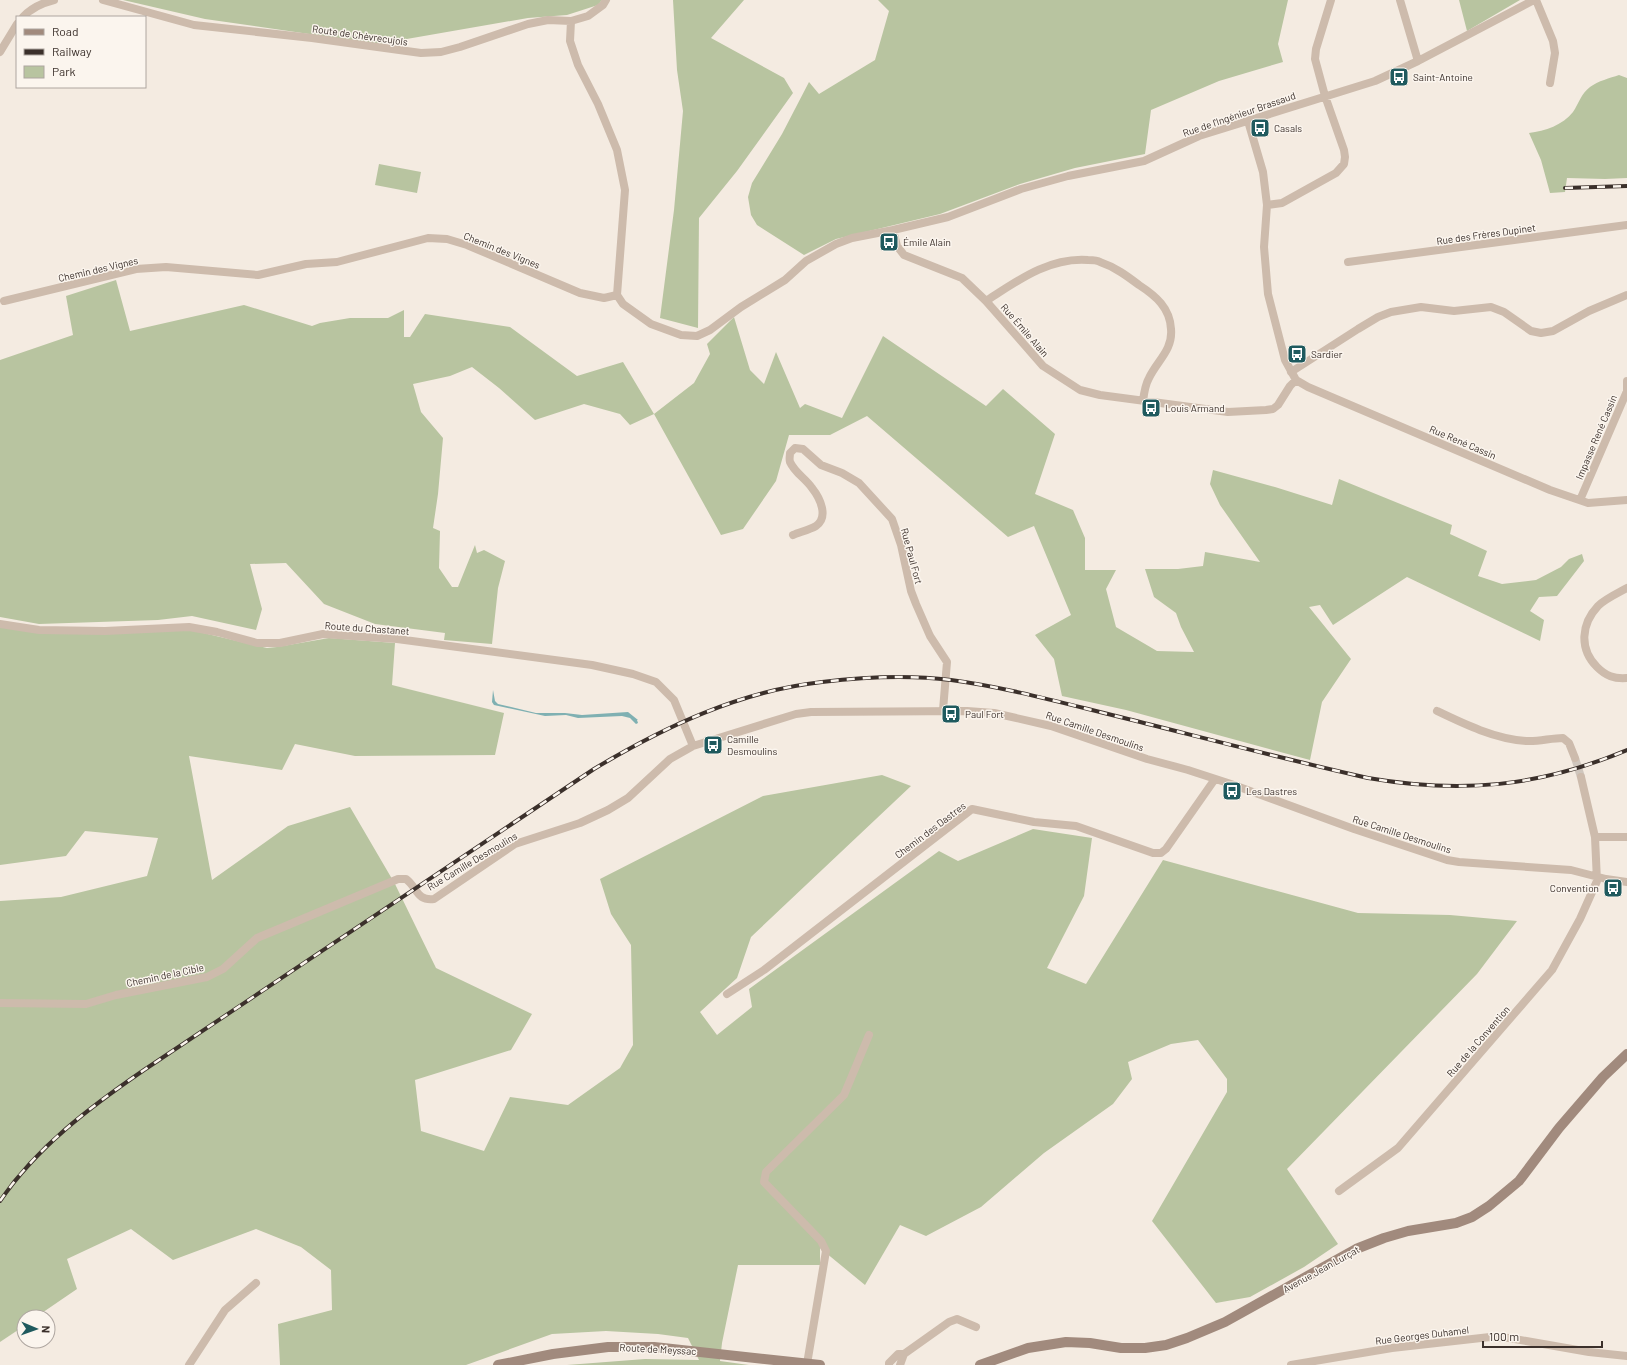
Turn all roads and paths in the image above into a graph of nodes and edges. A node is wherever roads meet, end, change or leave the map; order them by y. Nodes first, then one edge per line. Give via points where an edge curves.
1 (54, 0) edge
2 (104, 0) edge
3 (606, 0) edge
4 (1331, 0) edge
5 (1400, 0) edge
6 (1535, 0) edge
7 (24, 16) edge
8 (571, 21) junction
9 (16, 26) edge
10 (0, 52) edge
11 (1418, 61) junction
12 (1550, 83) dead end
13 (1325, 96) junction
14 (1248, 121) junction
15 (1267, 205) junction
16 (1627, 225) edge
17 (893, 230) junction
18 (1348, 262) dead end
19 (617, 295) junction
20 (1627, 295) edge
21 (4, 300) dead end
22 (986, 301) junction
23 (1291, 372) junction
24 (1296, 380) junction
25 (1627, 381) edge
26 (1143, 401) junction
27 (1580, 500) junction
28 (1627, 500) edge
29 (793, 536) dead end
30 (1627, 588) edge
31 (0, 624) edge
32 (1627, 678) edge
33 (943, 710) junction
34 (1437, 711) dead end
35 (693, 746) junction
36 (1575, 758) tunnel mouth
37 (1581, 777) tunnel mouth
38 (1215, 779) junction
39 (1595, 837) junction
40 (1627, 837) edge
41 (1596, 876) junction
42 (406, 879) joint
43 (1627, 882) edge
44 (727, 994) dead end
45 (0, 1004) edge
46 (869, 1036) dead end
47 (1627, 1054) edge
48 (1339, 1191) dead end
49 (256, 1283) dead end
50 (976, 1327) dead end
51 (904, 1354) junction
52 (1627, 1356) edge
53 (807, 1364) junction
54 (189, 1365) edge
55 (498, 1365) edge
56 (820, 1365) edge
57 (889, 1365) edge
58 (900, 1365) edge
59 (980, 1365) edge
60 (1290, 1365) edge

1 - 7 street via 28,11
2 - 8 street, Route de Chèvrecujols via 194,25 421,53 441,52 460,47 528,24 548,20
3 - 8 street, Route de Chèvrecujols via 588,16
4 - 13 street via 1315,59
5 - 11 street
6 - 11 street, Rue de l'Ingénieur Brassaud
6 - 12 street via 1556,53
8 - 19 street via 570,41 578,65 617,150 625,190
9 - 10 street
11 - 13 street, Rue de l'Ingénieur Brassaud via 1374,81
13 - 14 street, Rue de l'Ingénieur Brassaud
13 - 15 street via 1344,150 1344,164 1336,173 1282,204
14 - 15 street via 1263,172
14 - 17 street, Rue de l'Ingénieur Brassaud via 1199,136 1144,161 1068,176 1022,189 948,217
15 - 23 street via 1264,247 1268,294 1285,360
16 - 18 street, Rue des Frères Dupinet
17 - 19 street, Rue de l'Ingénieur Brassaud via 852,238 836,244 806,261 785,280 697,336 681,335 651,324 623,304
17 - 22 street, Rue Émile Alain via 897,246 904,254 962,278
19 - 21 street, Chemin des Vignes via 604,298 580,293 467,245 447,239 428,238 337,262 306,264 258,275 166,267 136,269
20 - 23 street via 1589,311 1553,331 1541,333 1491,307 1454,311 1421,307 1391,312 1378,317
22 - 26 street, Rue Émile Alain via 1043,366 1065,381 1080,390
22 - 26 street via 1028,274 1057,263 1078,259 1099,261 1113,267 1154,294 1169,316 1172,330 1170,343 1148,379
23 - 24 street
24 - 26 street, Rue Émile Alain via 1278,405 1266,410 1228,412
24 - 27 street, Rue René Cassin via 1528,481
25 - 27 street, Impasse René Cassin via 1627,391
27 - 28 street, Rue René Cassin via 1588,503
29 - 33 street, Rue Paul Fort via 816,526 821,521 823,511 813,488 789,460 790,453 795,448 803,449 822,465 859,483 892,520 916,604 930,636 947,662
30 - 32 street via 1598,605 1584,629 1584,647 1592,662 1604,674 1617,679
31 - 35 street, Route du Chastanet via 38,630 68,631 189,627 257,643 280,643 323,634 397,639 592,665 634,674 656,682 674,700
33 - 35 street, Rue Camille Desmoulins via 796,714
33 - 38 street, Rue Camille Desmoulins via 994,713 1051,726
34 - 36 street via 1466,725 1507,739 1527,741 1563,738 1569,743
35 - 42 street, Rue Camille Desmoulins via 670,759 628,798 608,810 580,823 516,844 434,899 426,900 420,897
37 - 39 street, Rue de la Convention
38 - 41 street, Rue Camille Desmoulins via 1447,860 1570,870
38 - 44 street, Chemin des Dastres via 1161,853 1153,853 1076,826 1034,822 972,809 764,970
39 - 40 street
39 - 41 street, Rue de la Convention
41 - 43 street, Rue Camille Desmoulins
41 - 48 street, Rue de la Convention via 1597,881 1580,919 1552,970 1398,1148
42 - 45 street, Chemin de la Cible via 398,879 257,938 223,969 207,977 116,995 86,1004
46 - 53 street via 844,1095 766,1172 764,1182 821,1241 826,1251
47 - 59 main road, Avenue Jean Lurçat via 1603,1077 1559,1128 1519,1181 1472,1217 1456,1223 1408,1231 1356,1249 1224,1322 1166,1345 1121,1348 1066,1342 1028,1348
49 - 54 street via 225,1310
50 - 51 street via 956,1319
51 - 57 street via 898,1354
51 - 58 street
52 - 60 street, Rue Georges Duhamel via 1490,1337 1392,1348
53 - 55 main road, Route de Meyssac via 654,1347 569,1352
53 - 56 main road, Route de Meyssac

